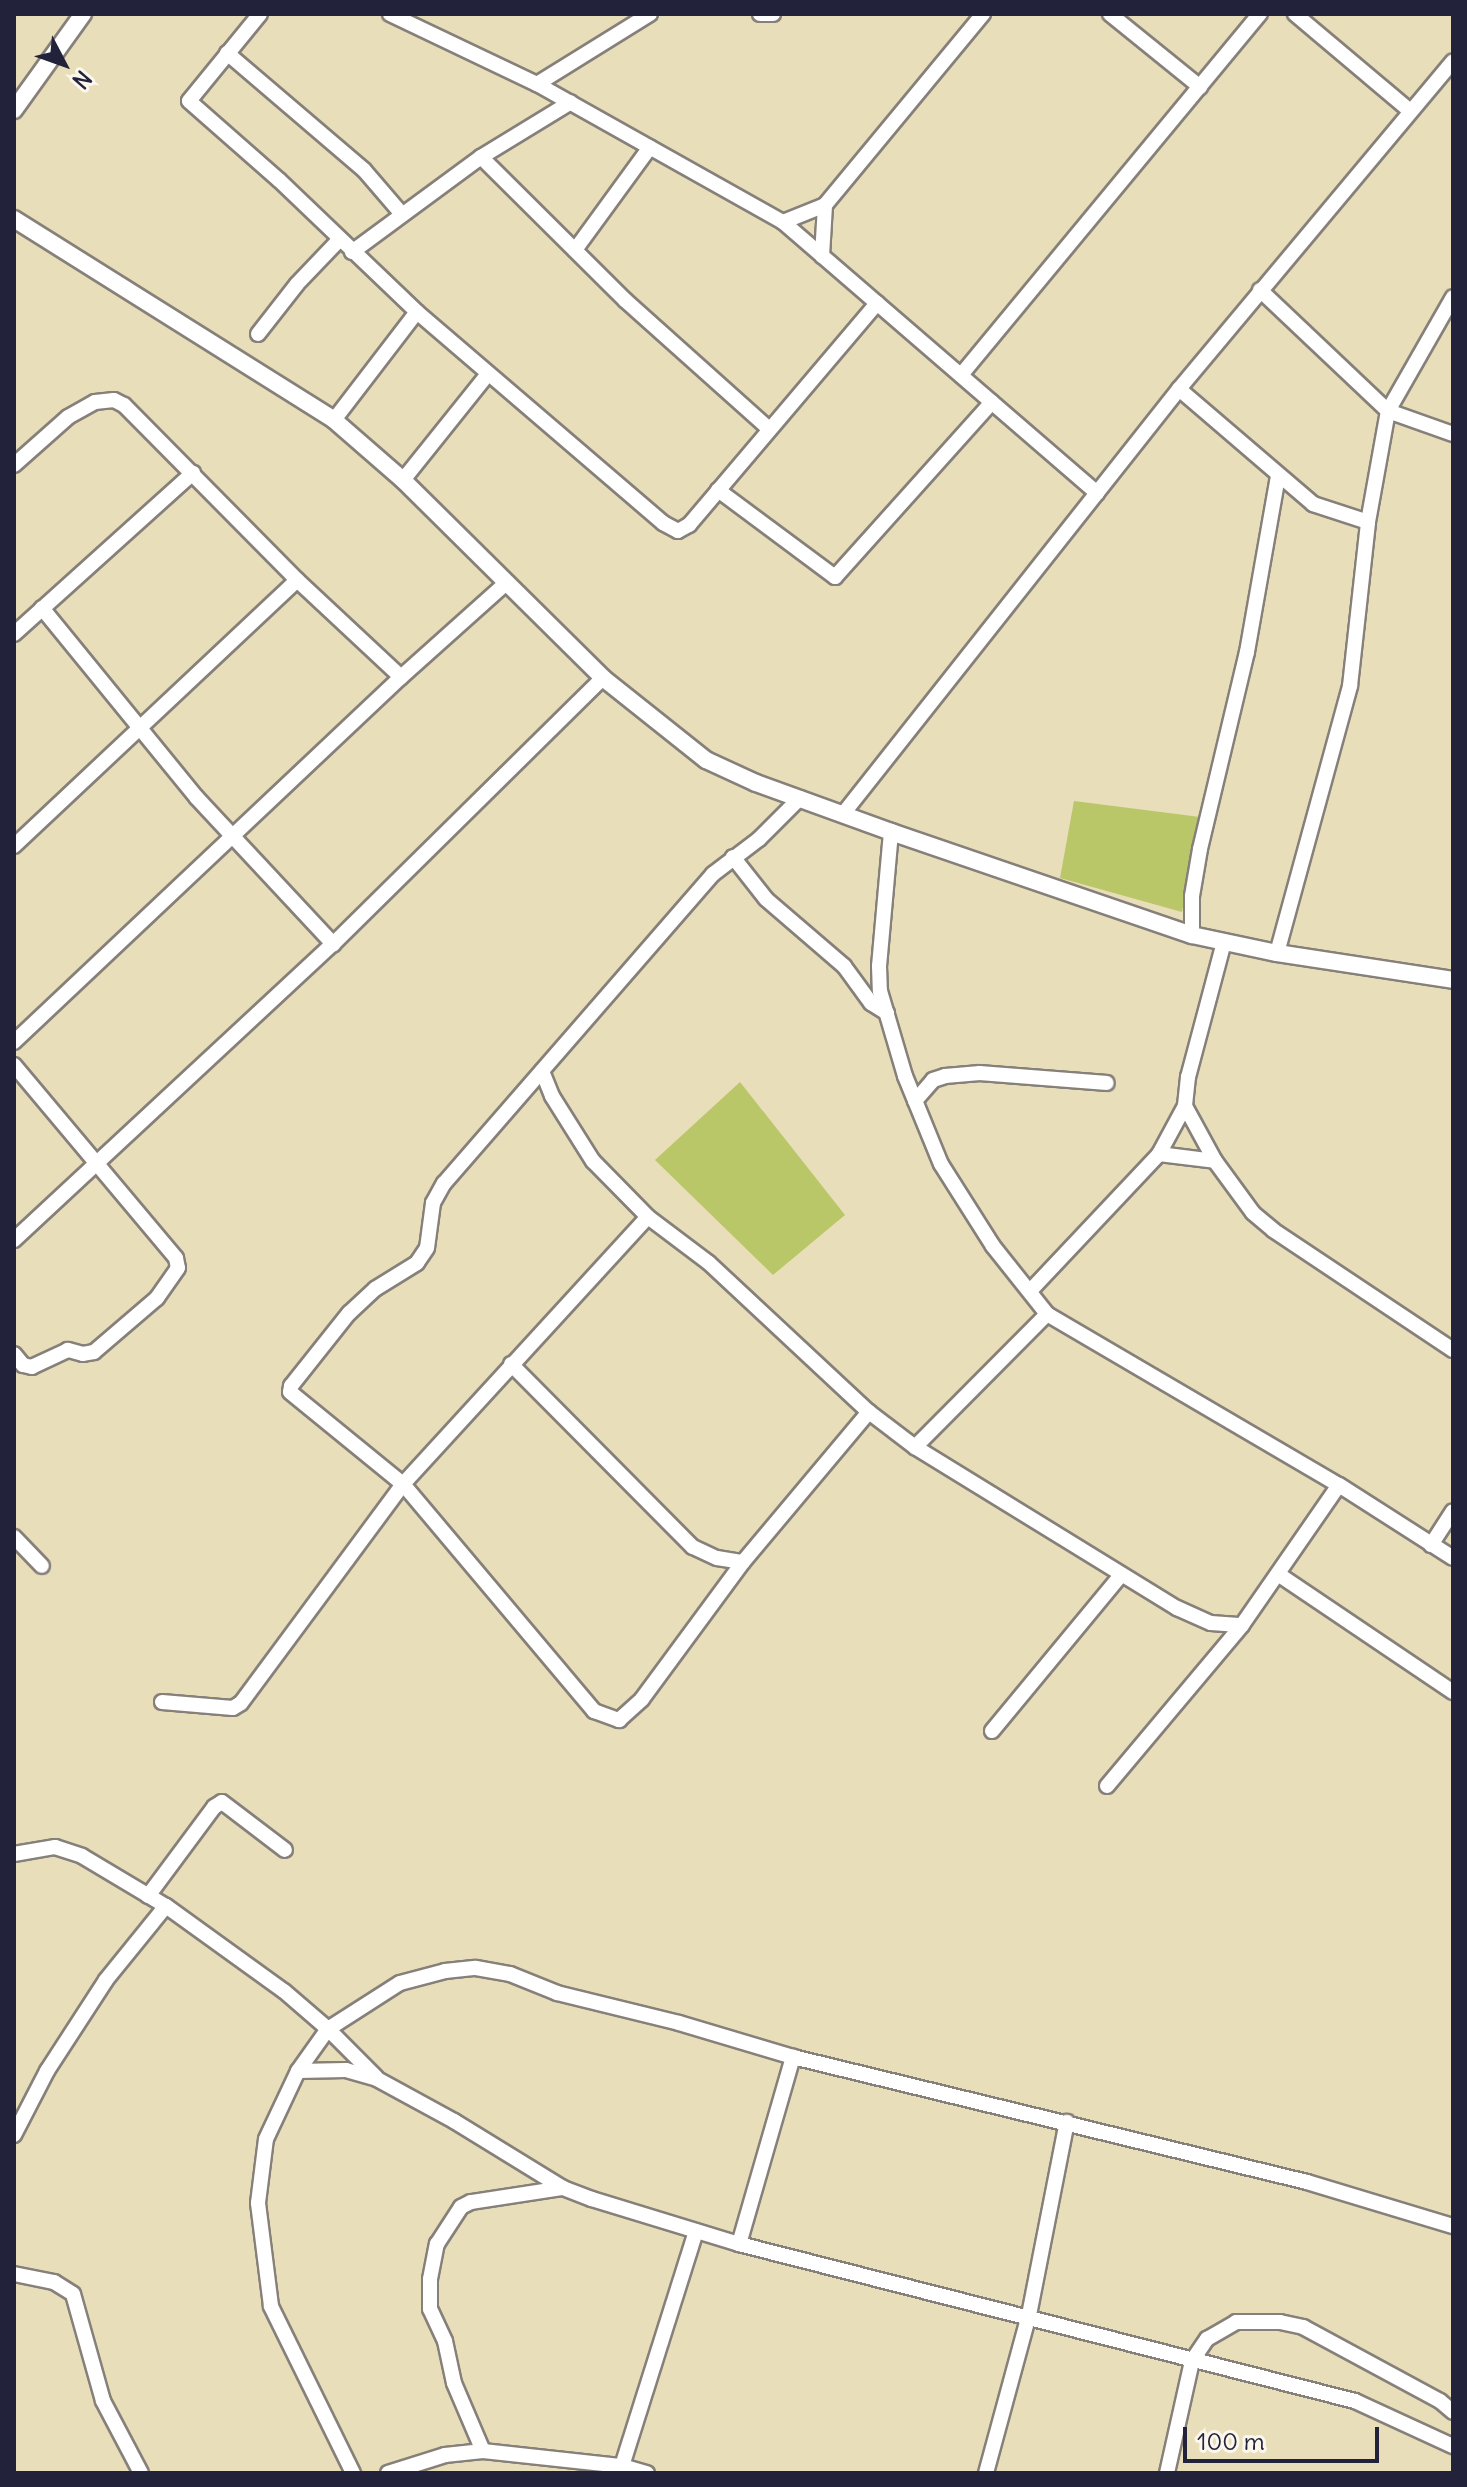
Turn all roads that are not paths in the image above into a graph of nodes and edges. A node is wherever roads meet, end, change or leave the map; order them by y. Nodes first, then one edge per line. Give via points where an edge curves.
1 (83, 14) edge
2 (260, 14) edge
3 (390, 14) edge
4 (650, 14) edge
5 (760, 14) edge
6 (773, 14) edge
7 (1110, 14) edge
8 (1260, 14) edge
9 (1295, 14) edge
10 (979, 16) edge
11 (227, 53) junction
12 (1453, 61) edge
13 (537, 84) junction
14 (1200, 87) junction
15 (571, 102) junction
16 (14, 110) edge
17 (1410, 111) junction
18 (650, 147) junction
19 (481, 157) junction
20 (825, 205) junction
21 (401, 213) junction
22 (14, 219) edge
23 (783, 222) junction
24 (339, 240) junction
25 (575, 250) junction
26 (352, 252) junction
27 (822, 256) junction
28 (1260, 290) junction
29 (1453, 297) edge
30 (877, 303) junction
31 (417, 312) junction
32 (258, 334) dead end
33 (488, 374) junction
34 (961, 375) junction
35 (1179, 389) junction
36 (992, 402) junction
37 (1388, 411) junction
38 (334, 420) junction
39 (769, 429) junction
40 (1453, 434) edge
41 (14, 465) edge
42 (193, 473) junction
43 (1278, 477) junction
44 (403, 480) junction
45 (718, 490) junction
46 (1097, 493) junction
47 (1368, 522) junction
48 (297, 580) junction
49 (505, 584) junction
50 (42, 608) junction
51 (14, 634) edge
52 (401, 677) junction
53 (603, 678) junction
54 (137, 728) junction
55 (800, 798) junction
56 (843, 814) junction
57 (891, 832) junction
58 (232, 835) junction
59 (14, 846) edge
60 (733, 857) junction
61 (1192, 935) junction
62 (1224, 942) junction
63 (333, 944) junction
64 (1277, 953) junction
65 (1453, 980) edge
66 (887, 1013) junction
67 (14, 1042) edge
68 (14, 1065) edge
69 (542, 1071) junction
70 (1107, 1083) dead end
71 (521, 1095) junction
72 (552, 1096) junction
73 (915, 1101) junction
74 (1185, 1106) junction
75 (1159, 1154) junction
76 (1215, 1161) junction
77 (98, 1165) junction
78 (648, 1217) junction
79 (14, 1240) edge
80 (1030, 1291) junction
81 (1047, 1314) junction
82 (1453, 1350) edge
83 (14, 1354) edge
84 (511, 1364) junction
85 (869, 1412) junction
86 (915, 1447) junction
87 (403, 1484) junction
88 (1339, 1485) junction
89 (1453, 1511) edge
90 (14, 1537) edge
91 (1431, 1545) junction
92 (1453, 1558) edge
93 (743, 1562) junction
94 (42, 1566) dead end
95 (1278, 1574) junction
96 (1120, 1576) junction
97 (1242, 1625) junction
98 (1453, 1692) edge
99 (162, 1702) dead end
100 (992, 1731) dead end
101 (1107, 1786) dead end
102 (285, 1850) dead end
103 (14, 1854) edge
104 (148, 1896) junction
105 (166, 1906) junction
106 (328, 2029) junction
107 (793, 2057) junction
108 (298, 2071) junction
109 (377, 2079) junction
110 (1067, 2122) junction
111 (14, 2135) edge
112 (563, 2188) junction
113 (1453, 2226) edge
114 (696, 2231) junction
115 (739, 2244) junction
116 (14, 2274) edge
117 (1029, 2315) junction
118 (1192, 2361) junction
119 (1453, 2412) edge
120 (1453, 2446) edge
121 (483, 2451) junction
122 (622, 2466) junction
123 (141, 2473) edge
124 (353, 2473) edge
125 (388, 2473) edge
126 (647, 2473) edge
127 (986, 2473) edge
128 (1167, 2473) edge

1 - 16 street
2 - 11 street
3 - 13 street
4 - 13 street
5 - 6 street
7 - 14 street
8 - 14 street
9 - 17 street
10 - 20 street
11 - 21 street via 364,170
11 - 24 street via 189,101
12 - 17 street
13 - 15 street
14 - 34 street
15 - 18 street
15 - 19 street
17 - 28 street
18 - 23 street
18 - 25 street
19 - 21 street
19 - 25 street
20 - 23 street
20 - 27 street
21 - 26 street
22 - 38 street
23 - 27 street
24 - 26 street
24 - 32 street
25 - 39 street
26 - 31 street
27 - 30 street
28 - 35 street
28 - 37 street
29 - 37 street
30 - 34 street
30 - 39 street
31 - 33 street
31 - 38 street
33 - 44 street
33 - 45 street via 678,531
34 - 36 street
35 - 43 street
35 - 46 street
36 - 45 street via 835,577
36 - 46 street
37 - 40 street
37 - 47 street
38 - 44 street
39 - 45 street
41 - 42 street via 68,417 95,402 114,400
42 - 48 street
42 - 50 street
43 - 47 street via 1313,504
43 - 61 street via 1247,652 1200,849
44 - 49 street
46 - 56 street
47 - 64 street via 1350,686
48 - 52 street
48 - 54 street
49 - 52 street
49 - 53 street
50 - 51 street
50 - 54 street
52 - 58 street
53 - 55 street via 706,760
53 - 63 street
54 - 58 street
54 - 59 street
55 - 56 street
55 - 60 street
56 - 57 street
57 - 61 street
57 - 66 street via 879,966
58 - 63 street
58 - 67 street
60 - 66 street via 766,899 844,966 871,1003
60 - 69 street
61 - 62 street
62 - 64 street
62 - 74 street
63 - 77 street
64 - 65 street
66 - 73 street
68 - 77 street
69 - 71 street
69 - 72 street
70 - 73 street via 980,1073 945,1076 933,1080
71 - 72 street
71 - 87 street via 444,1183 433,1203 427,1248 417,1263 349,1313 291,1386 294,1398
72 - 78 street via 593,1161
73 - 80 street via 959,1195
74 - 75 street
74 - 76 street
75 - 76 street
75 - 80 street
76 - 82 street via 1253,1213 1273,1230
77 - 79 street
77 - 83 street via 176,1258 178,1268 157,1298 94,1352 68,1350 32,1367
78 - 84 street
78 - 85 street via 709,1263
80 - 81 street
81 - 86 street
81 - 88 street
84 - 87 street
84 - 93 street via 693,1547
85 - 86 street
85 - 93 street
86 - 96 street
87 - 93 street via 594,1711 619,1720 642,1699
87 - 99 street via 241,1703 233,1708
88 - 91 street
88 - 95 street
89 - 91 street
90 - 94 street
91 - 92 street
95 - 97 street
95 - 98 street
96 - 97 street via 1211,1623
96 - 100 street
97 - 101 street
102 - 104 street via 222,1802
103 - 104 street via 55,1847 82,1856
104 - 105 street
105 - 106 street
105 - 111 street via 106,1980 47,2071
106 - 107 street via 400,1983 476,1968
106 - 108 street
106 - 109 street
107 - 110 street
107 - 115 street
108 - 109 street via 346,2070
108 - 124 street via 266,2139 258,2203 262,2245 271,2306
109 - 112 street
110 - 113 street via 1307,2182
110 - 117 street
112 - 114 street
112 - 121 street via 471,2202 461,2207 437,2244 430,2309
114 - 115 street
114 - 122 street
115 - 117 street
116 - 123 street via 54,2282 73,2294 103,2401
117 - 118 street
117 - 127 street
118 - 119 street via 1207,2339 1236,2322 1280,2322 1303,2327 1350,2351
118 - 120 street via 1355,2401
118 - 128 street
121 - 122 street
121 - 125 street via 445,2455
122 - 126 street

